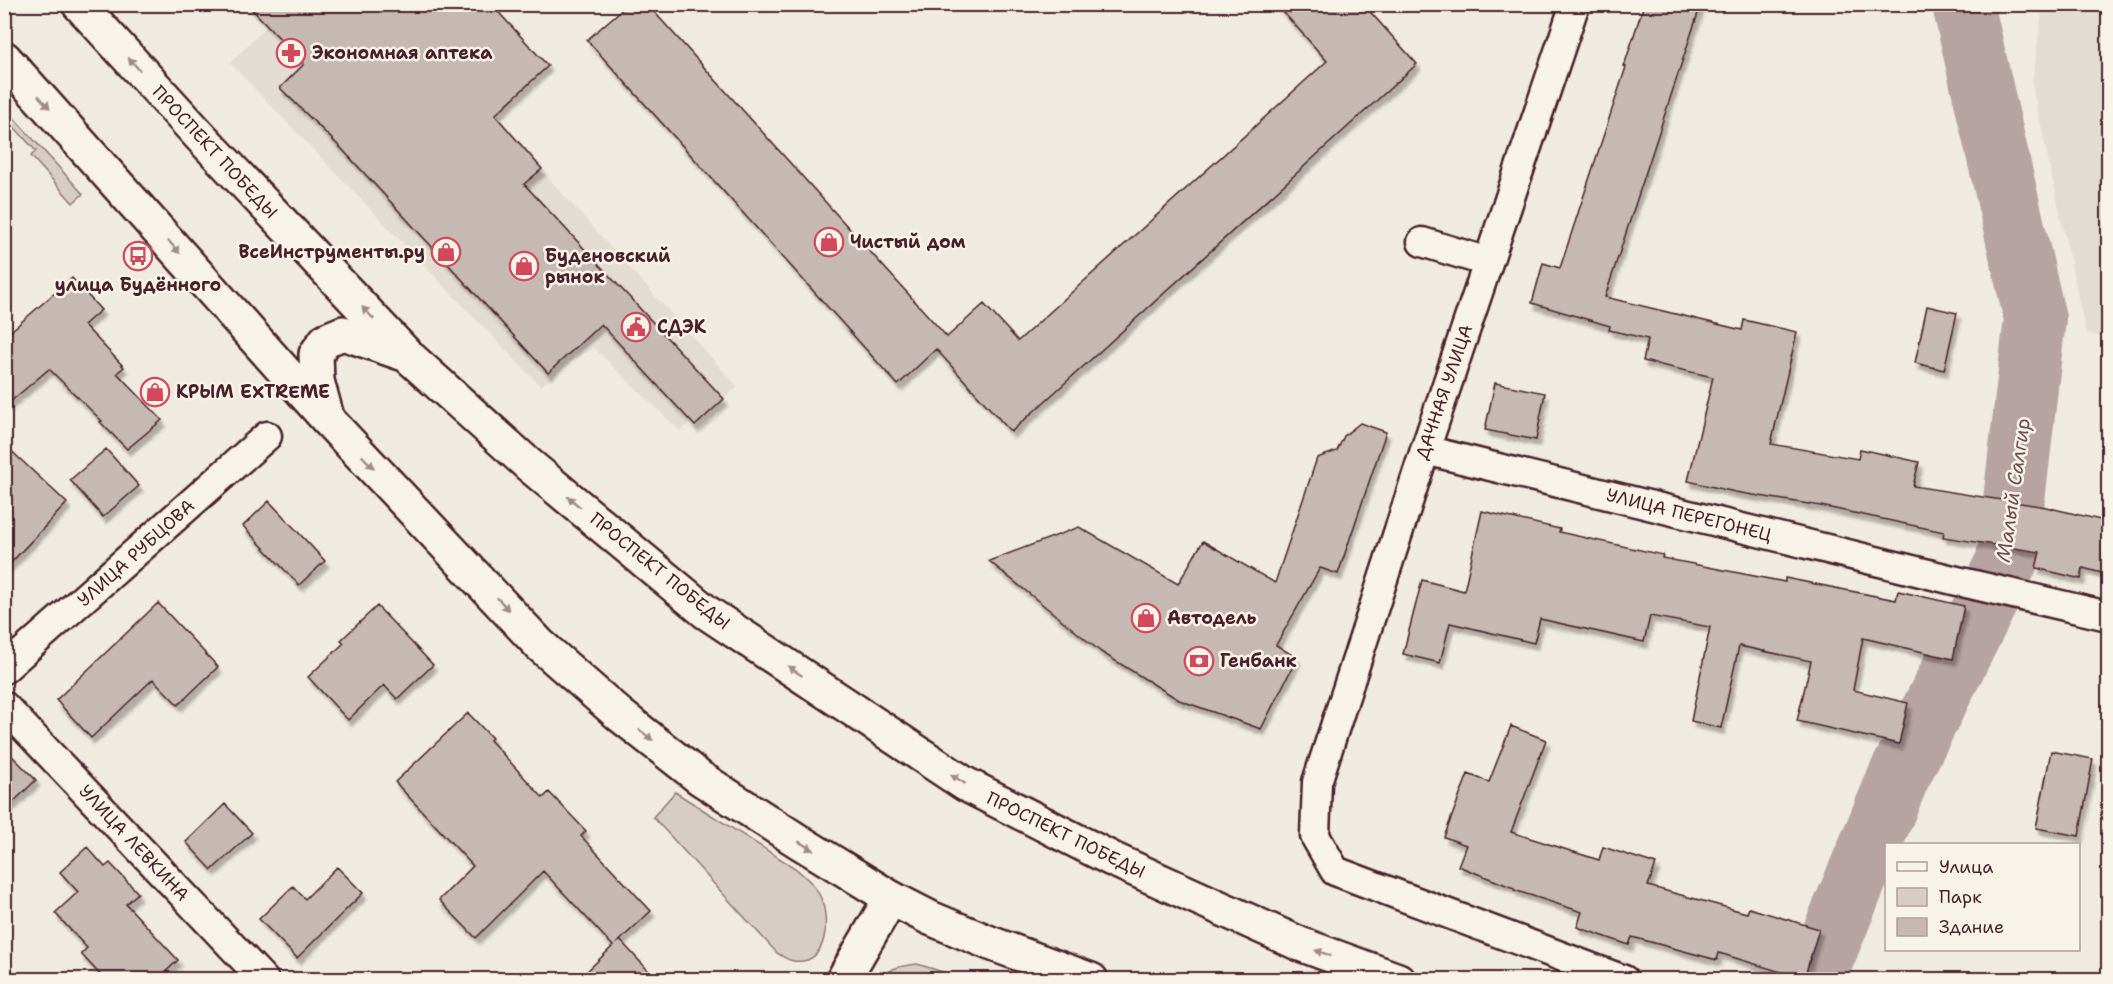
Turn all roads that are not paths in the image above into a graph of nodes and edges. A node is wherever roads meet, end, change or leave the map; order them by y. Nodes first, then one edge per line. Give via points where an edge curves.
1 (79, 4) edge
2 (1575, 4) edge
3 (4, 58) edge
4 (1422, 242) dead end
5 (1488, 262) junction
6 (408, 356) junction
7 (328, 420) junction
8 (267, 436) dead end
9 (1425, 450) junction
10 (2109, 616) edge
11 (4, 669) edge
12 (4, 706) edge
13 (891, 898) junction
14 (264, 980) edge
15 (843, 980) edge
16 (1091, 980) edge
17 (1398, 980) edge
18 (1624, 980) edge

6 -> 1 main road, ПРОСПЕКТ ПОБЕДЫ
2 - 5 street, ДАЧНАЯ УЛИЦА
3 -> 7 main road
4 - 5 street
5 - 9 street, ДАЧНАЯ УЛИЦА
6 - 7 main road via 343,333 326,340 316,354 317,381
17 -> 6 main road, ПРОСПЕКТ ПОБЕДЫ via 1300,944 1112,859 965,784 706,612 530,465
7 -> 13 main road via 540,645 620,715 700,778
8 - 11 street, УЛИЦА РУБЦОВА
9 - 10 street, УЛИЦА ПЕРЕГОНЕЦ
9 - 18 street, ДАЧНАЯ УЛИЦА via 1317,782 1315,836 1335,871
12 - 14 street, УЛИЦА ЛЕВКИНА
13 - 15 main road
13 - 16 main road via 990,943

